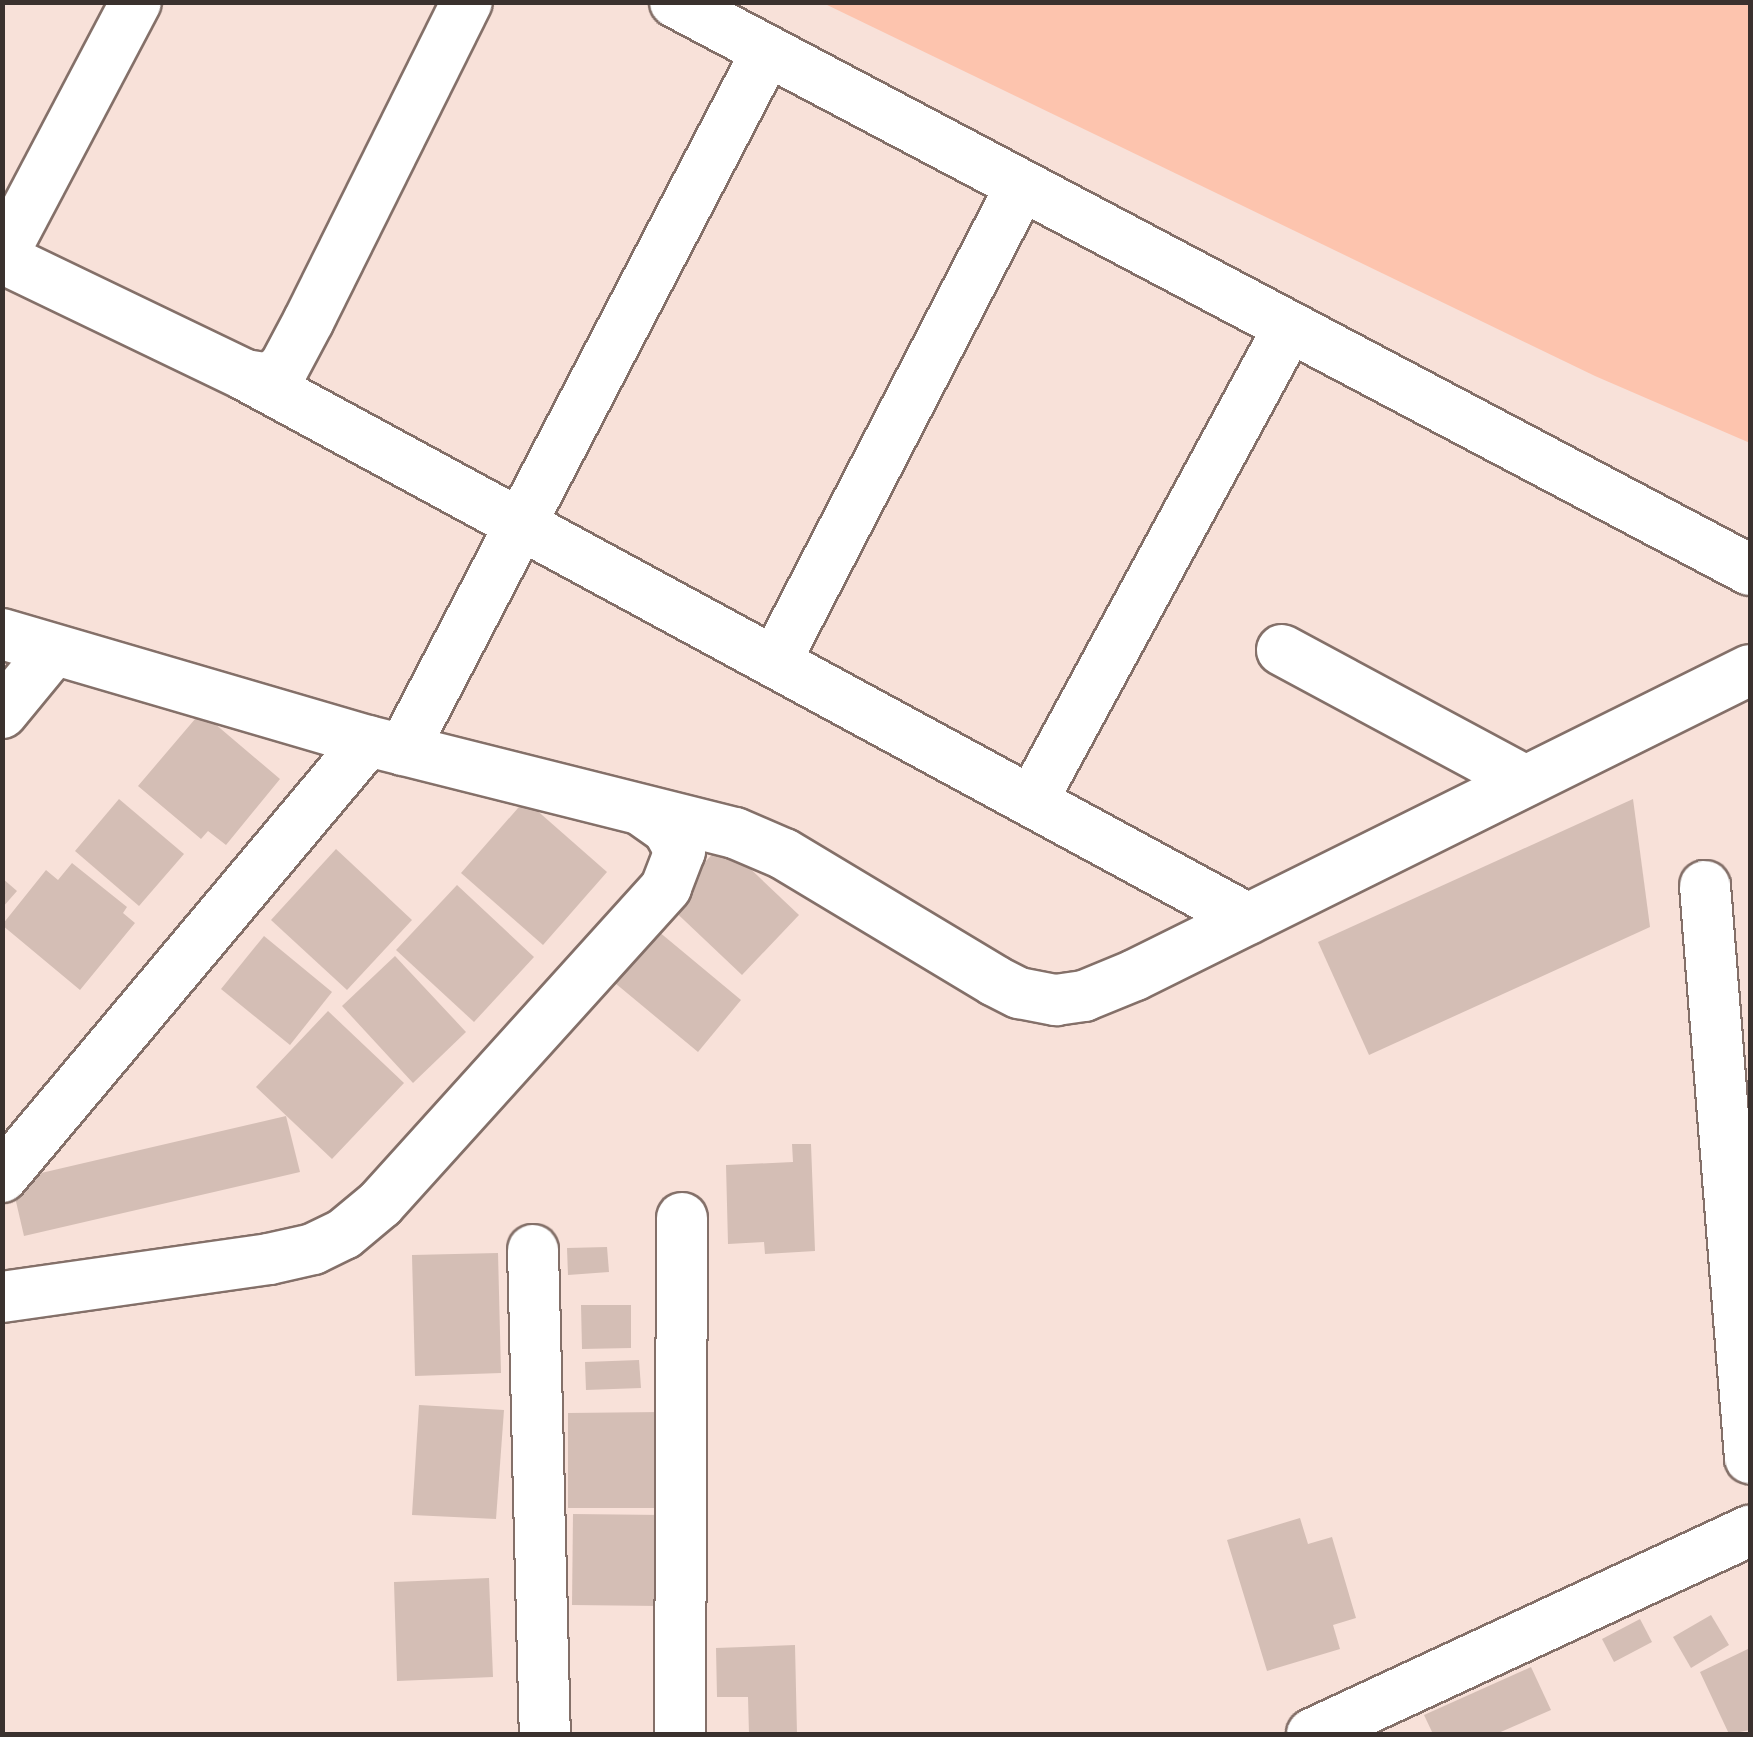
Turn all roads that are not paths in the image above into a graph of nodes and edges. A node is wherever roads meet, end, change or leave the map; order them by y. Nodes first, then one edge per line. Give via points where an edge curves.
1 (136, 2) edge
2 (468, 2) edge
3 (675, 2) edge
4 (767, 51) junction
5 (1021, 186) junction
6 (2, 257) edge
7 (1289, 327) junction
8 (245, 375) junction
9 (521, 524) junction
10 (1750, 570) edge
11 (2, 634) edge
12 (1282, 650) dead end
13 (53, 651) junction
14 (776, 662) junction
15 (1750, 670) edge
16 (2, 712) edge
17 (386, 746) junction
18 (1525, 781) junction
19 (1032, 802) junction
20 (644, 812) junction
21 (1705, 886) dead end
22 (1248, 919) junction
23 (2, 1177) edge
24 (682, 1218) dead end
25 (533, 1250) dead end
26 (2, 1298) edge
27 (1750, 1458) edge
28 (1750, 1530) edge
29 (545, 1734) edge
30 (680, 1734) edge
31 (1312, 1734) edge

1 - 6 street
2 - 8 street via 284,367 270,379
3 - 4 street
4 - 5 street
4 - 9 street
5 - 7 street
5 - 14 street
6 - 8 street
7 - 10 street
7 - 19 street
8 - 9 street
9 - 14 street
9 - 17 street
11 - 13 street
12 - 18 street
13 - 16 street
13 - 17 street
14 - 19 street
15 - 18 street
17 - 20 street
17 - 23 street
18 - 22 street
19 - 22 street
20 - 22 street via 735,833 784,854 994,981 1056,1000 1135,975
20 - 26 street via 668,830 680,851 666,887 380,1204 344,1234 269,1259
21 - 27 street
24 - 30 street
25 - 29 street
28 - 31 street

